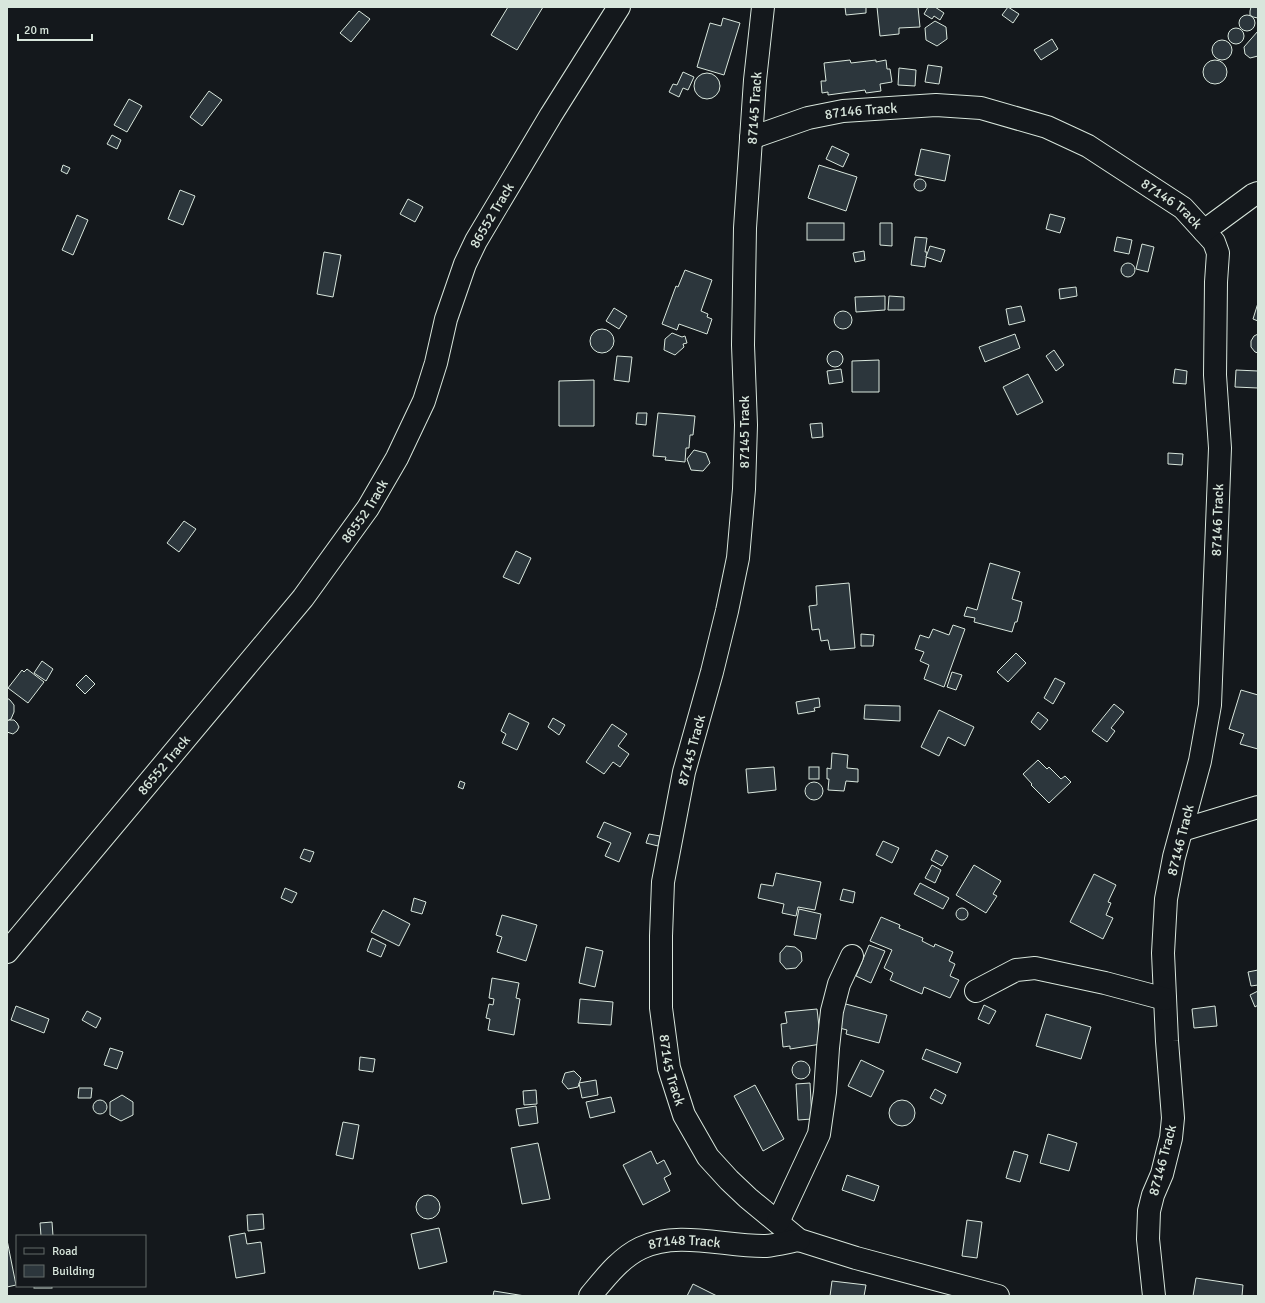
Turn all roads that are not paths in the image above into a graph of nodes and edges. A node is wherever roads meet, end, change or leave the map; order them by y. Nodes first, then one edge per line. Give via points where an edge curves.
1 (619, 7) edge
2 (763, 7) edge
3 (751, 138) junction
4 (1258, 194) edge
5 (1204, 231) junction
6 (1258, 807) edge
7 (1182, 830) junction
8 (7, 952) edge
9 (852, 956) dead end
10 (976, 991) dead end
11 (1165, 999) junction
12 (778, 1222) junction
13 (799, 1240) junction
14 (590, 1296) edge
15 (998, 1296) edge
16 (1154, 1296) edge

1 - 8 street, 86552 Track via 551,114 476,241 448,312 424,401 397,458 368,508 303,598
2 - 3 street, 87145 Track
3 - 5 street, 87146 Track via 808,118 843,111 936,105 981,108 1047,127 1088,146 1183,208
3 - 12 street, 87145 Track via 745,228 746,425 738,558 714,665 684,772 663,882 661,1008 669,1068 684,1115 708,1158 729,1180
4 - 5 street via 1253,195
5 - 7 street, 87146 Track via 1214,242 1218,253 1215,375 1220,448 1210,705 1200,761
6 - 7 street
7 - 11 street, 87146 Track via 1166,899 1163,953
9 - 12 street via 839,984 832,1011 819,1134
10 - 11 street via 1016,970 1035,968
11 - 16 street, 87146 Track via 1173,1118 1171,1138 1149,1211 1148,1240
12 - 13 street, 87145 Track
13 - 14 street, 87148 Track via 766,1246 662,1241 631,1254 610,1272
13 - 15 street, 87145 Track

